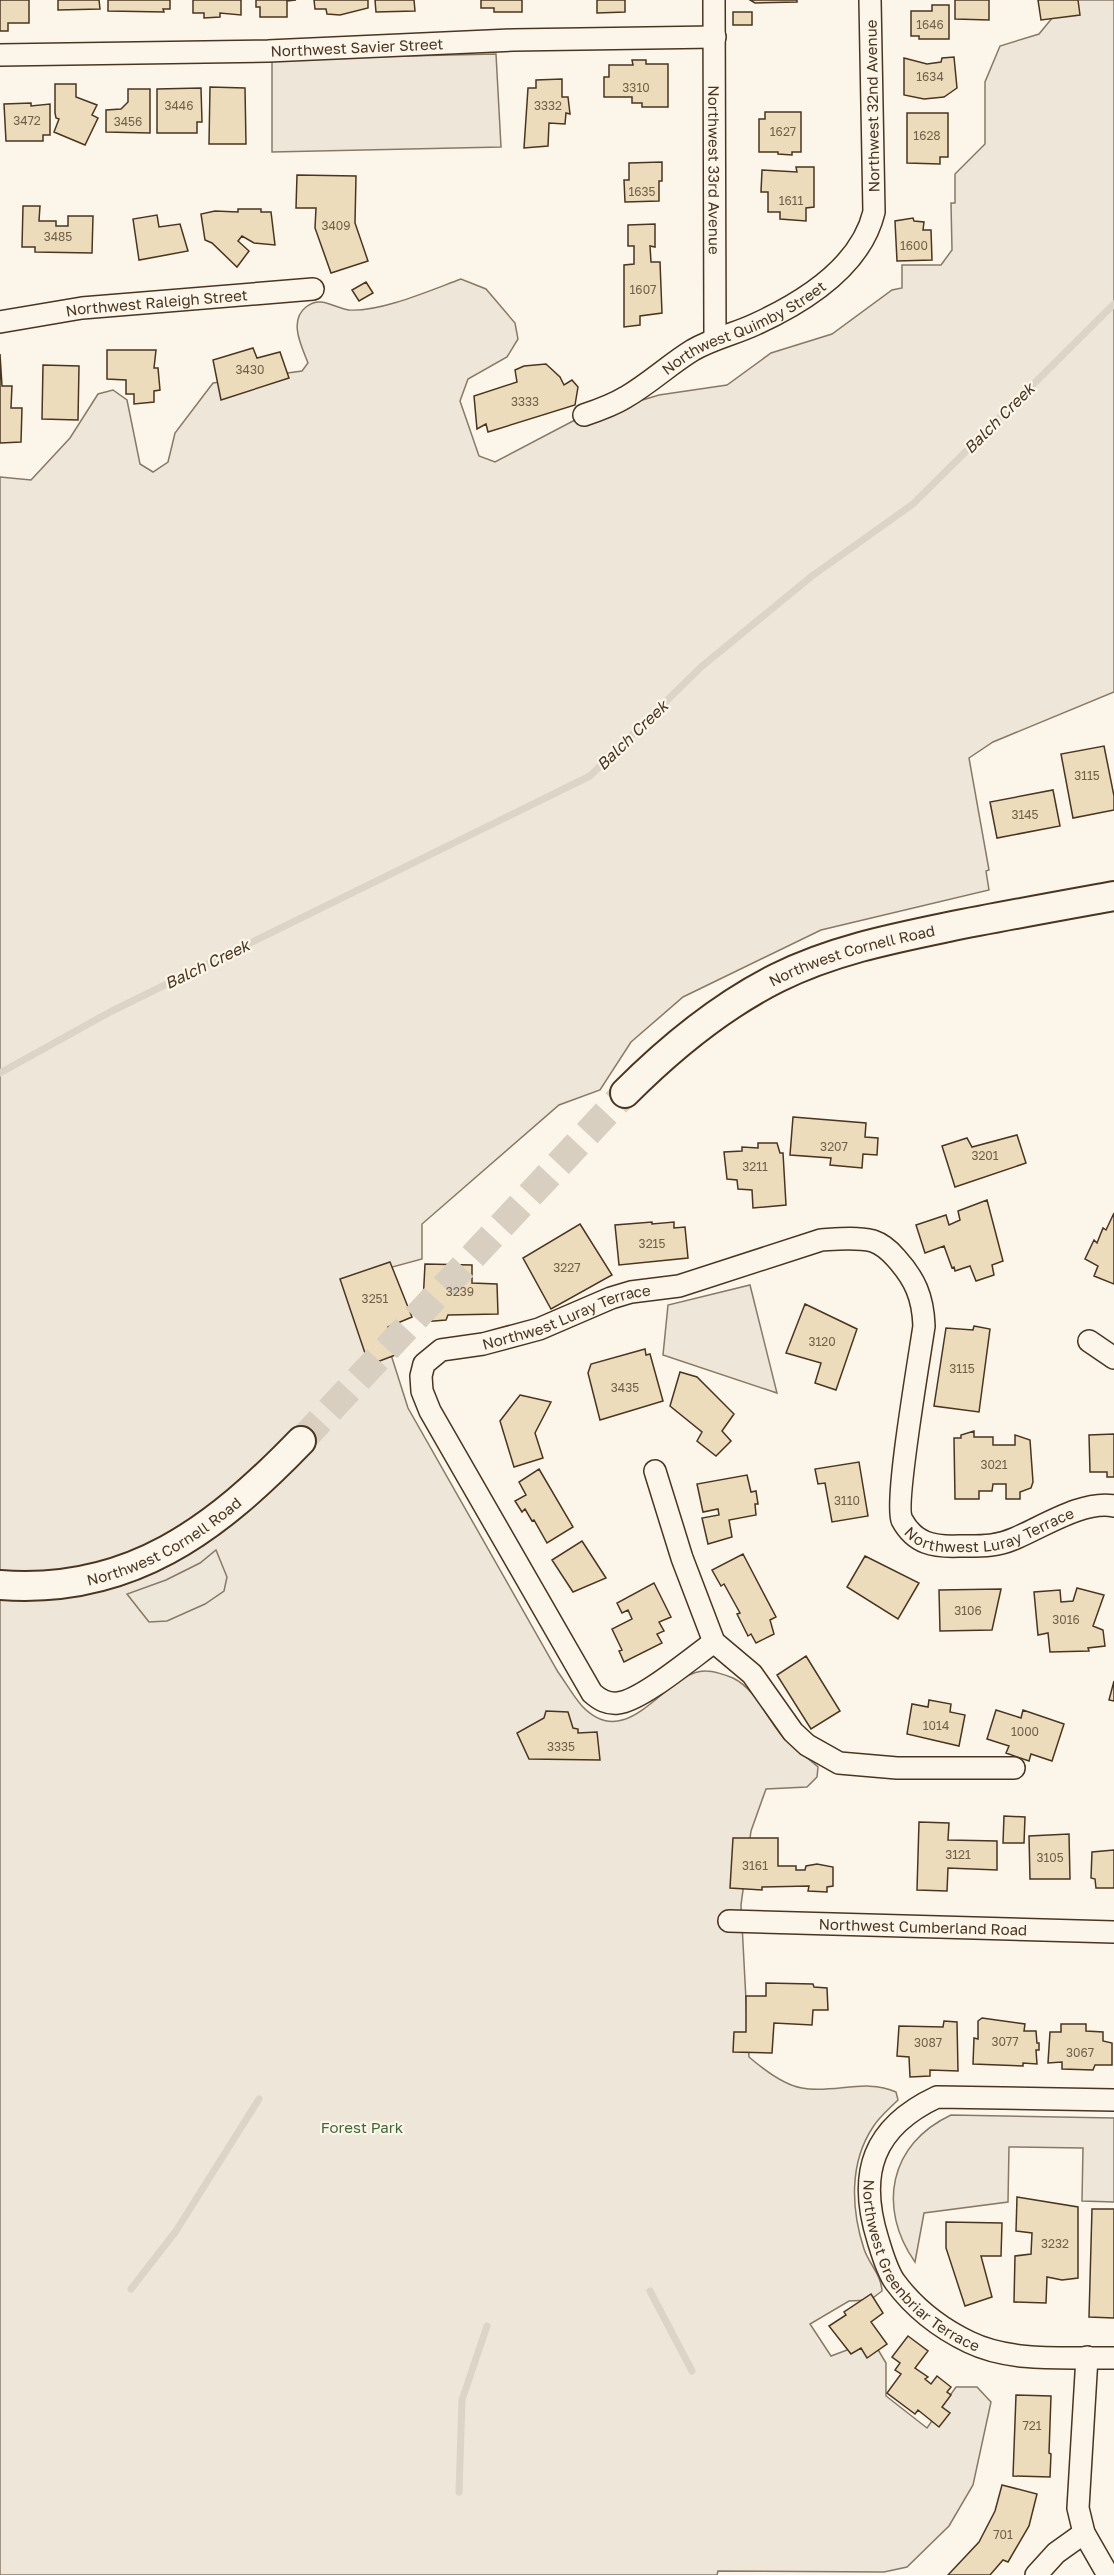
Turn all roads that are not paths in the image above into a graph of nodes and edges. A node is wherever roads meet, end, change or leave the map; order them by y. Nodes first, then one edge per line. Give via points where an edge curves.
1 (714, 0) edge
2 (870, 0) edge
3 (715, 37) junction
4 (0, 55) edge
5 (874, 212) joint
6 (313, 289) dead end
7 (0, 322) edge
8 (715, 338) junction
9 (584, 415) dead end
10 (1114, 896) edge
11 (625, 1093) tunnel mouth
12 (1089, 1341) dead end
13 (1114, 1358) edge
14 (301, 1441) tunnel mouth
15 (655, 1471) dead end
16 (1114, 1506) edge
17 (0, 1585) edge
18 (714, 1642) junction
19 (1014, 1768) dead end
20 (729, 1921) dead end
21 (1114, 1932) edge
22 (1114, 2100) edge
23 (1087, 2357) junction
24 (1114, 2358) edge
25 (1084, 2533) junction
26 (1036, 2575) edge
27 (1108, 2575) edge

1 - 3 street, Northwest 33rd Avenue
2 - 5 street, Northwest 32nd Avenue
3 - 4 street, Northwest Savier Street via 513,39 268,51
3 - 8 street, Northwest 33rd Avenue
5 - 8 street, Northwest Quimby Street via 860,248 831,278 765,320
6 - 7 street, Northwest Raleigh Street via 82,308
8 - 9 street, Northwest Quimby Street via 628,396
10 - 11 main road, Northwest Cornell Road via 886,940 804,966 776,979 706,1024
12 - 13 street
14 - 17 main road, Northwest Cornell Road via 221,1517 144,1562 80,1580
15 - 18 street
16 - 18 street, Northwest Luray Terrace via 1090,1505 999,1546 940,1547 914,1537 900,1518 924,1306 911,1274 875,1242 821,1240 680,1286 611,1298 539,1329 441,1350 424,1364 422,1391 430,1411 592,1693 606,1703 626,1702
18 - 19 street via 752,1674 793,1732 828,1759 897,1768
20 - 21 street, Northwest Cumberland Road
22 - 23 street, Northwest Greenbriar Terrace via 938,2097 916,2107 886,2135 876,2151 869,2186 871,2216 894,2280 939,2326 992,2351
23 - 24 street, Northwest Greenbriar Terrace
23 - 25 street via 1078,2508
25 - 26 street via 1056,2553
25 - 27 street

